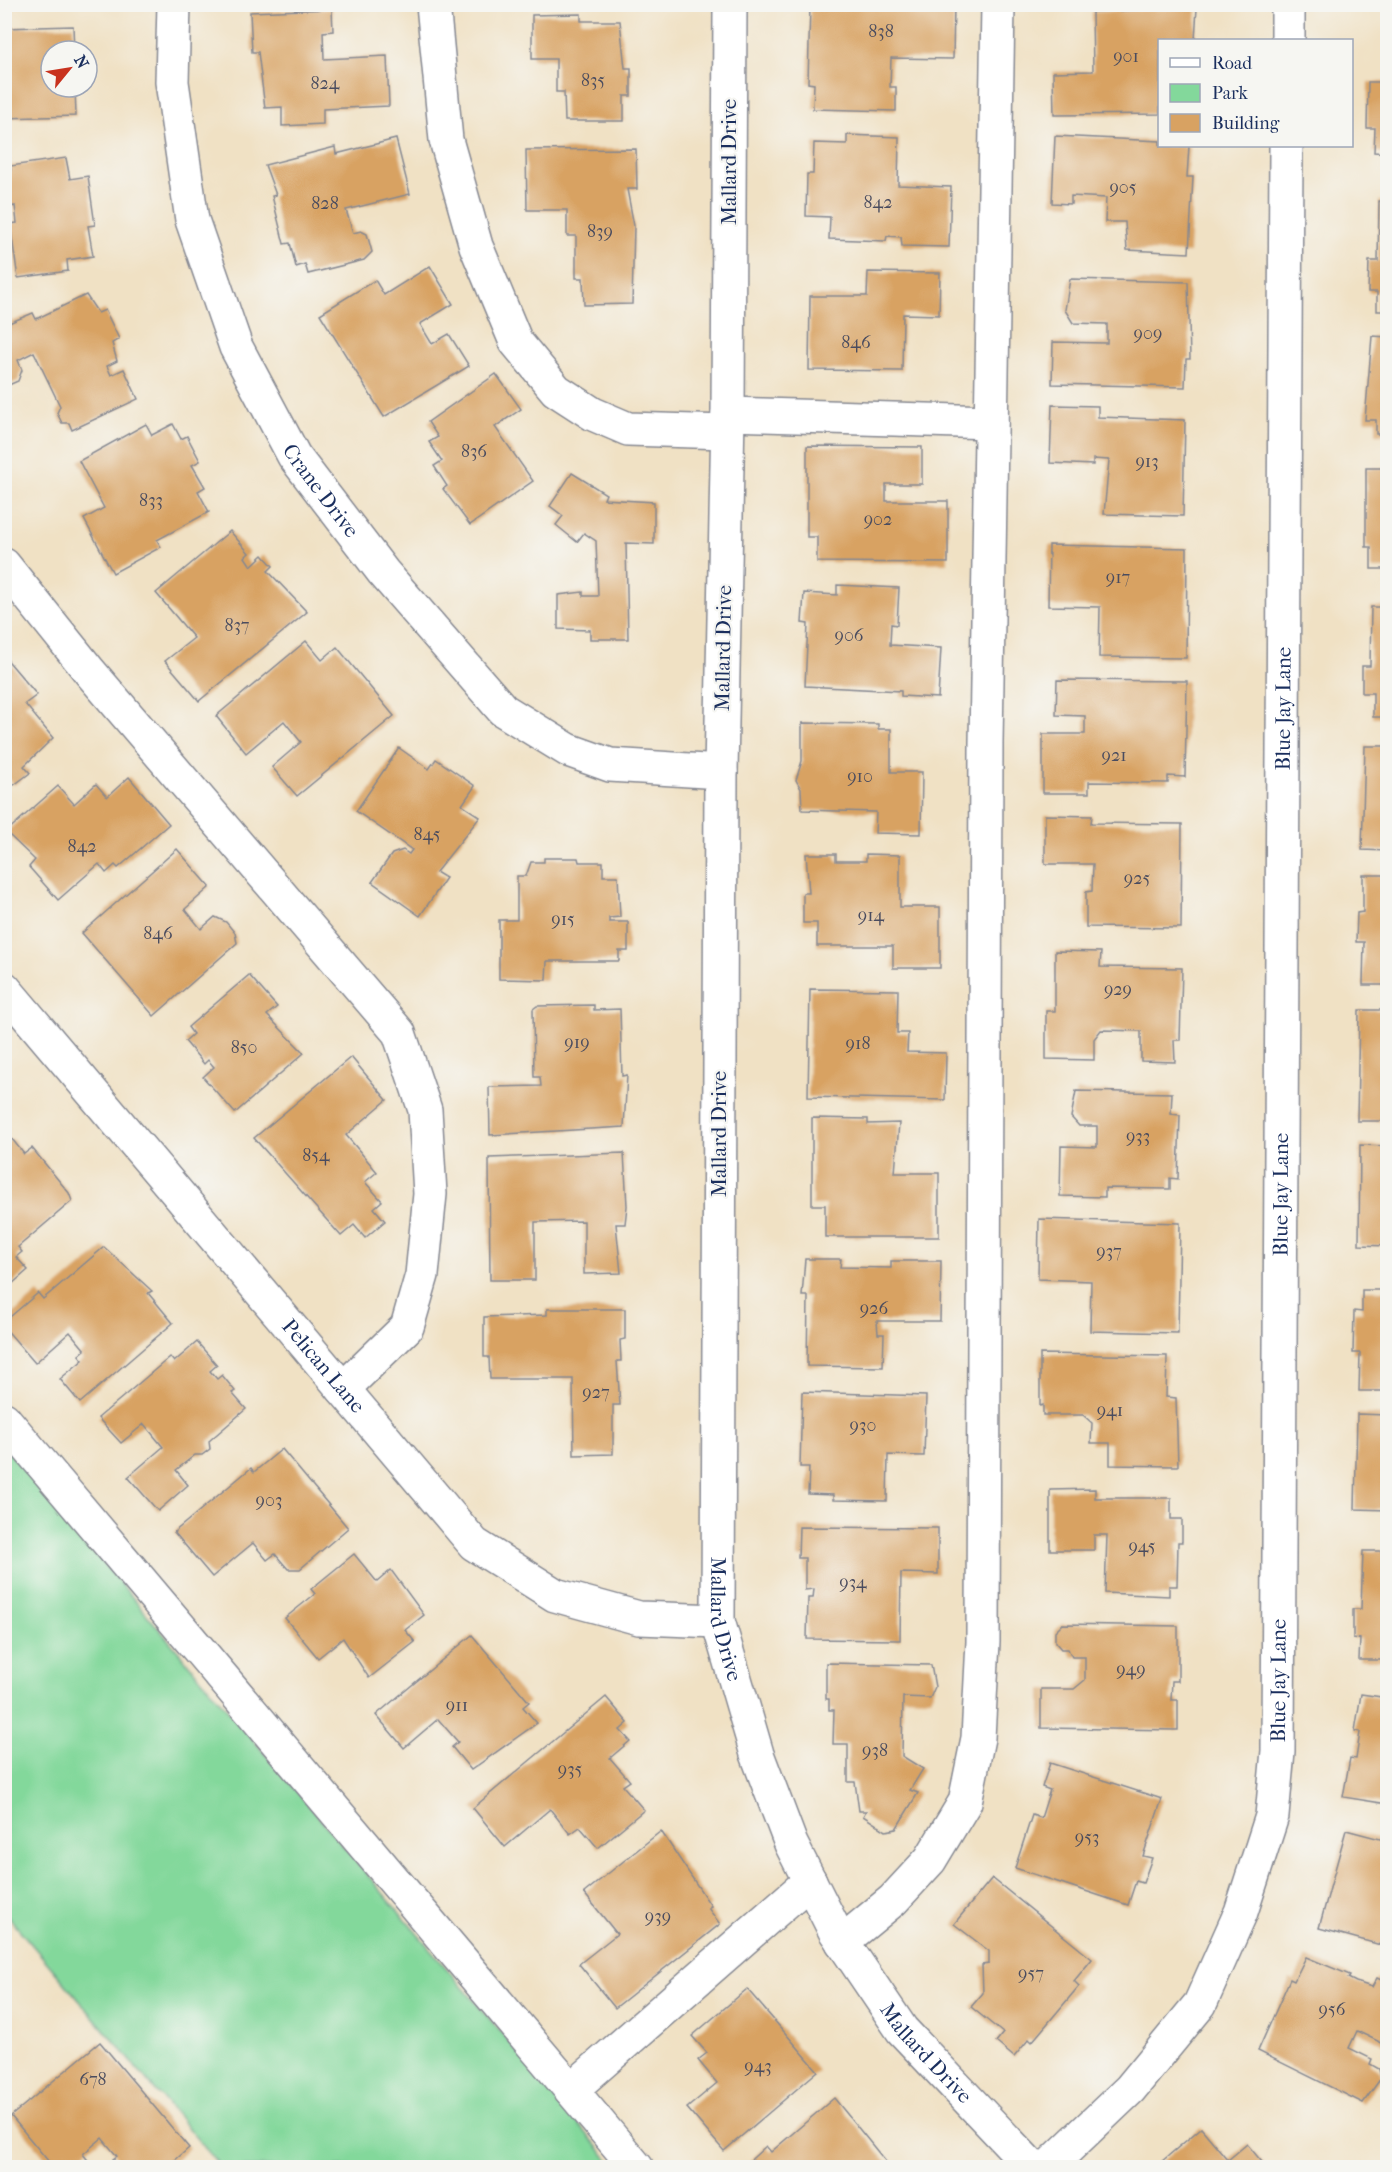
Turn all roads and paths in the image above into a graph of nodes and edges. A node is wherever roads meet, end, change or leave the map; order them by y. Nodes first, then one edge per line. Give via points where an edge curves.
1 (174, 4) edge
2 (433, 4) edge
3 (730, 4) edge
4 (998, 4) edge
5 (1288, 4) edge
6 (1288, 39) edge
7 (1286, 147) edge
8 (991, 422) junction
9 (728, 423) junction
10 (4, 565) edge
11 (721, 772) junction
12 (4, 988) edge
13 (343, 1389) junction
14 (4, 1419) edge
15 (718, 1621) junction
16 (810, 1881) junction
17 (842, 1942) junction
18 (571, 2090) junction
19 (637, 2168) edge
20 (1033, 2168) edge
21 (1047, 2168) edge

1 - 11 street, Crane Drive via 172,82 192,220 236,347 294,456 383,572 503,710 568,750 610,765
2 - 9 street via 447,140 476,246 516,342 556,390 592,414 628,429
3 - 9 street, Mallard Drive
4 - 8 street
5 - 6 street
7 - 21 street, Blue Jay Lane via 1278,1751 1272,1816 1241,1912 1200,2004 1130,2089
8 - 9 street
8 - 17 street via 983,1642 978,1738 965,1802 930,1860 893,1900
9 - 11 street, Mallard Drive
10 - 13 street via 90,672 399,1033 425,1110 430,1194 422,1275 407,1327
11 - 15 street, Mallard Drive
12 - 13 street, Pelican Lane
13 - 15 street, Pelican Lane via 474,1544 555,1594 639,1618
14 - 18 street
15 - 16 street, Mallard Drive via 757,1754
16 - 17 street, Mallard Drive
16 - 18 street
17 - 20 street, Mallard Drive via 902,2030
18 - 19 street

